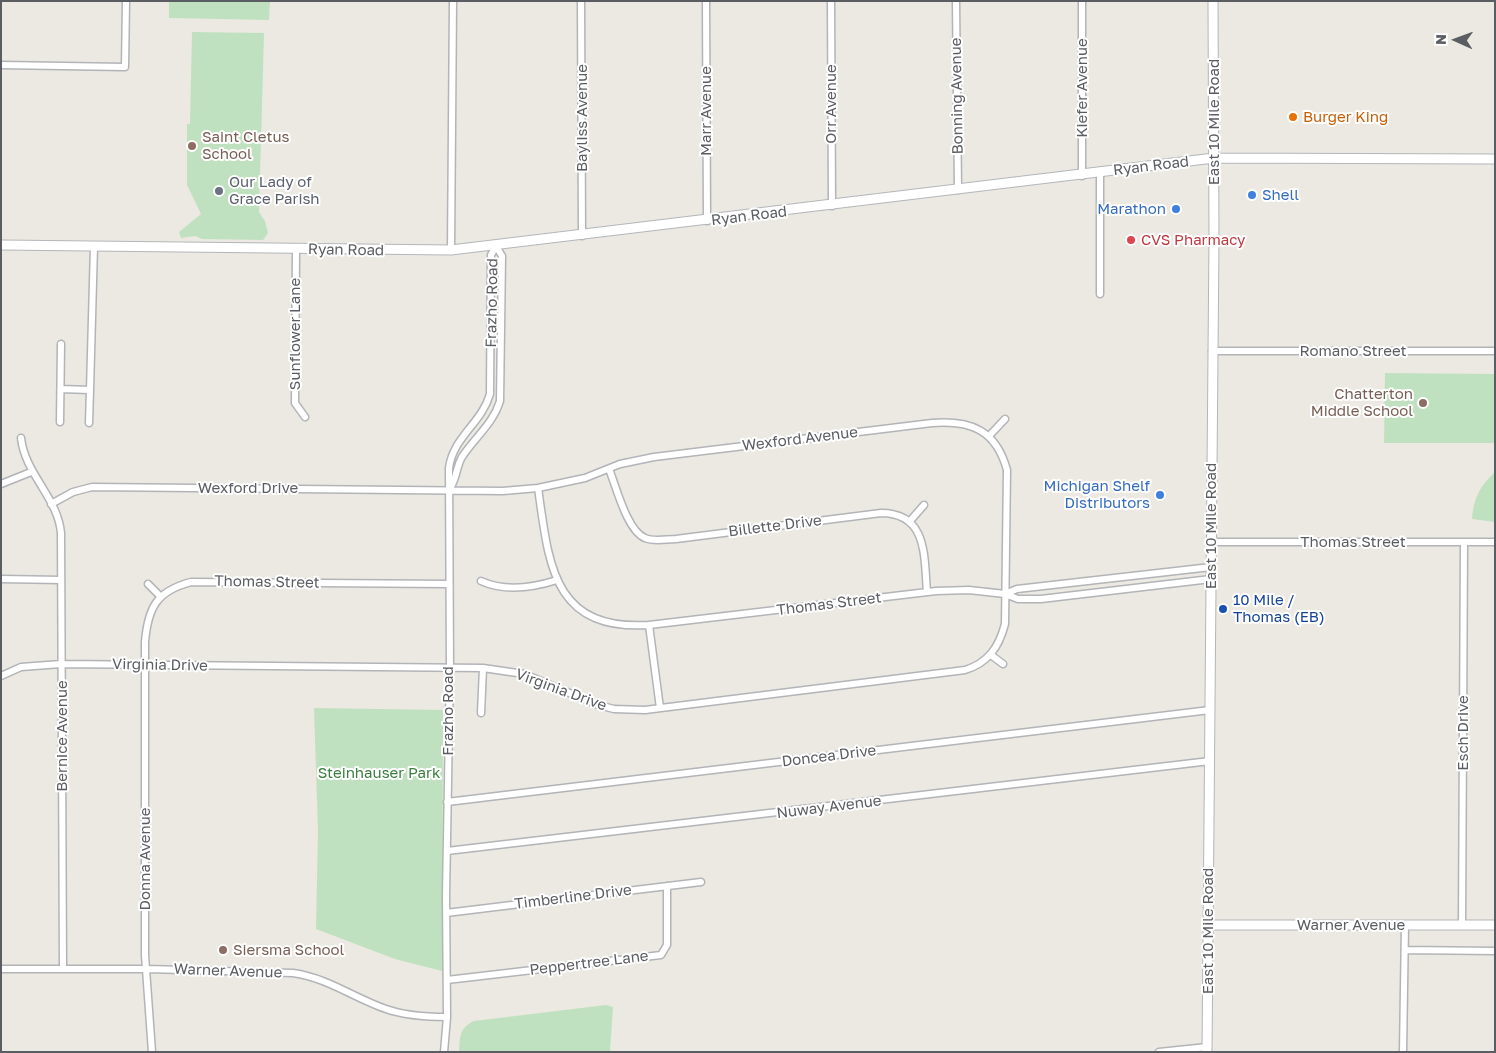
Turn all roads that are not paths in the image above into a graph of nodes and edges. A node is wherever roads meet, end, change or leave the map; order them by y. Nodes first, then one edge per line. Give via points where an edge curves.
1 (126, 1) edge
2 (453, 1) edge
3 (581, 1) edge
4 (706, 1) edge
5 (831, 1) edge
6 (956, 1) edge
7 (1082, 1) edge
8 (1213, 1) edge
9 (1, 65) edge
10 (1214, 158) junction
11 (1495, 159) edge
12 (1100, 172) junction
13 (1082, 176) junction
14 (958, 190) junction
15 (832, 206) junction
16 (706, 221) junction
17 (582, 236) junction
18 (1, 245) edge
19 (94, 246) junction
20 (496, 246) junction
21 (296, 249) junction
22 (451, 250) junction
23 (1100, 294) dead end
24 (61, 344) dead end
25 (1212, 350) junction
26 (1495, 351) edge
27 (61, 389) junction
28 (90, 390) junction
29 (305, 417) dead end
30 (1004, 419) dead end
31 (60, 422) dead end
32 (89, 423) dead end
33 (989, 436) junction
34 (21, 438) dead end
35 (609, 469) junction
36 (31, 472) junction
37 (1, 484) edge
38 (538, 488) junction
39 (449, 490) junction
40 (51, 504) junction
41 (924, 506) dead end
42 (910, 522) junction
43 (1211, 542) junction
44 (1464, 542) junction
45 (1495, 542) edge
46 (1211, 567) junction
47 (1130, 576) junction
48 (1, 579) edge
49 (1211, 579) junction
50 (61, 580) junction
51 (557, 580) junction
52 (481, 581) dead end
53 (1095, 581) junction
54 (148, 584) dead end
55 (448, 584) junction
56 (1132, 588) junction
57 (927, 592) junction
58 (1096, 592) junction
59 (1005, 594) junction
60 (161, 597) junction
61 (649, 625) junction
62 (991, 655) junction
63 (61, 664) junction
64 (1003, 664) dead end
65 (145, 665) junction
66 (450, 668) junction
67 (483, 668) junction
68 (1, 676) edge
69 (660, 708) junction
70 (1210, 710) junction
71 (481, 713) dead end
72 (1210, 761) junction
73 (447, 802) junction
74 (447, 851) junction
75 (701, 882) dead end
76 (666, 886) junction
77 (446, 913) junction
78 (1495, 924) edge
79 (1208, 925) junction
80 (1405, 925) junction
81 (1462, 925) junction
82 (1405, 950) junction
83 (1495, 951) edge
84 (1, 968) edge
85 (63, 969) junction
86 (147, 969) junction
87 (447, 980) junction
88 (447, 1018) junction
89 (1207, 1049) edge
90 (152, 1052) edge
91 (444, 1052) edge
92 (1159, 1052) edge
93 (1403, 1052) edge

1 - 9 street via 125,67
2 - 22 street
3 - 17 street, Bayliss Avenue
4 - 16 street, Marr Avenue
5 - 15 street, Orr Avenue
6 - 14 street, Bonning Avenue
7 - 13 street, Kiefer Avenue
8 - 10 main road, East 10 Mile Road
10 - 11 main road, Ryan Road
10 - 12 main road, Ryan Road
10 - 25 main road, East 10 Mile Road
12 - 13 main road, Ryan Road
12 - 23 street
13 - 14 main road, Ryan Road
14 - 15 main road, Ryan Road
15 - 16 main road, Ryan Road
16 - 17 main road, Ryan Road
17 - 20 main road, Ryan Road
18 - 19 main road, Ryan Road
19 - 21 main road, Ryan Road
19 - 28 street
20 - 22 main road, Ryan Road
20 - 39 street, Frazho Road via 491,255 490,394 484,412 451,454
20 - 39 street, Frazho Road via 502,256 500,401 492,421 461,458
21 - 22 main road, Ryan Road
21 - 29 street, Sunflower Lane via 295,403
24 - 27 street
25 - 26 street, Romano Street
25 - 43 main road, East 10 Mile Road
27 - 28 street
27 - 31 street
28 - 32 street
30 - 33 street
33 - 35 street, Wexford Avenue via 964,423 932,423 654,457
33 - 59 street, Wexford Avenue via 1004,458 1007,470
34 - 36 street
35 - 38 street, Wexford Avenue
35 - 42 street, Billette Drive via 631,524 640,535 649,539 676,539 881,514 900,516
36 - 37 street
36 - 40 street, Bernice Avenue
38 - 39 street, Wexford Avenue
38 - 51 street, Thomas Street via 551,564
39 - 40 street, Wexford Drive via 92,487 73,492
39 - 55 street, Frazho Road
40 - 50 street, Bernice Avenue via 60,524
41 - 42 street
42 - 57 street via 922,544
43 - 44 street, Thomas Street
43 - 46 main road, East 10 Mile Road
44 - 45 street, Thomas Street
44 - 81 street, Esch Drive
46 - 47 street, Thomas Street
46 - 49 main road, East 10 Mile Road
47 - 53 street, Thomas Street
47 - 56 street
48 - 50 street
49 - 56 street
49 - 70 main road, East 10 Mile Road
50 - 63 street, Bernice Avenue
51 - 52 street via 523,588 499,587
51 - 61 street, Thomas Street via 572,602 590,616 614,625
53 - 58 street
53 - 59 street, Thomas Street via 1018,589
54 - 60 street
55 - 60 street, Thomas Street via 200,581 178,586
55 - 66 street, Frazho Road
56 - 58 street
57 - 59 street, Thomas Street via 970,590
57 - 61 street, Thomas Street
58 - 59 street via 1041,599 1018,599
59 - 62 street via 1005,624 998,646
60 - 65 street via 147,623
61 - 69 street
62 - 64 street
62 - 69 street, Virginia Drive via 975,667 958,672
63 - 65 street, Virginia Drive
63 - 68 street, Virginia Drive via 21,667
63 - 85 street, Bernice Avenue
65 - 66 street, Virginia Drive
65 - 86 street, Donna Avenue
66 - 67 street, Virginia Drive
66 - 73 street, Frazho Road
67 - 69 street, Virginia Drive via 538,678 578,699 614,709
67 - 71 street
70 - 72 main road, East 10 Mile Road
70 - 73 street, Doncea Drive
72 - 74 street, Nuway Avenue
72 - 79 main road, East 10 Mile Road
73 - 74 street, Frazho Road
74 - 77 street, Frazho Road
75 - 76 street, Timberline Drive
76 - 77 street, Timberline Drive
76 - 87 street, Peppertree Lane via 667,945 661,955
77 - 87 street, Frazho Road
78 - 81 main road, Warner Avenue
79 - 80 main road, Warner Avenue
79 - 89 main road, East 10 Mile Road
80 - 81 main road, Warner Avenue
80 - 82 street
82 - 83 street
82 - 93 street
84 - 85 street, Warner Avenue
85 - 86 street, Warner Avenue
86 - 88 street, Warner Avenue via 304,974 395,1012
86 - 90 street, Donna Avenue
87 - 88 street, Frazho Road
88 - 91 street, Frazho Road
89 - 92 street

